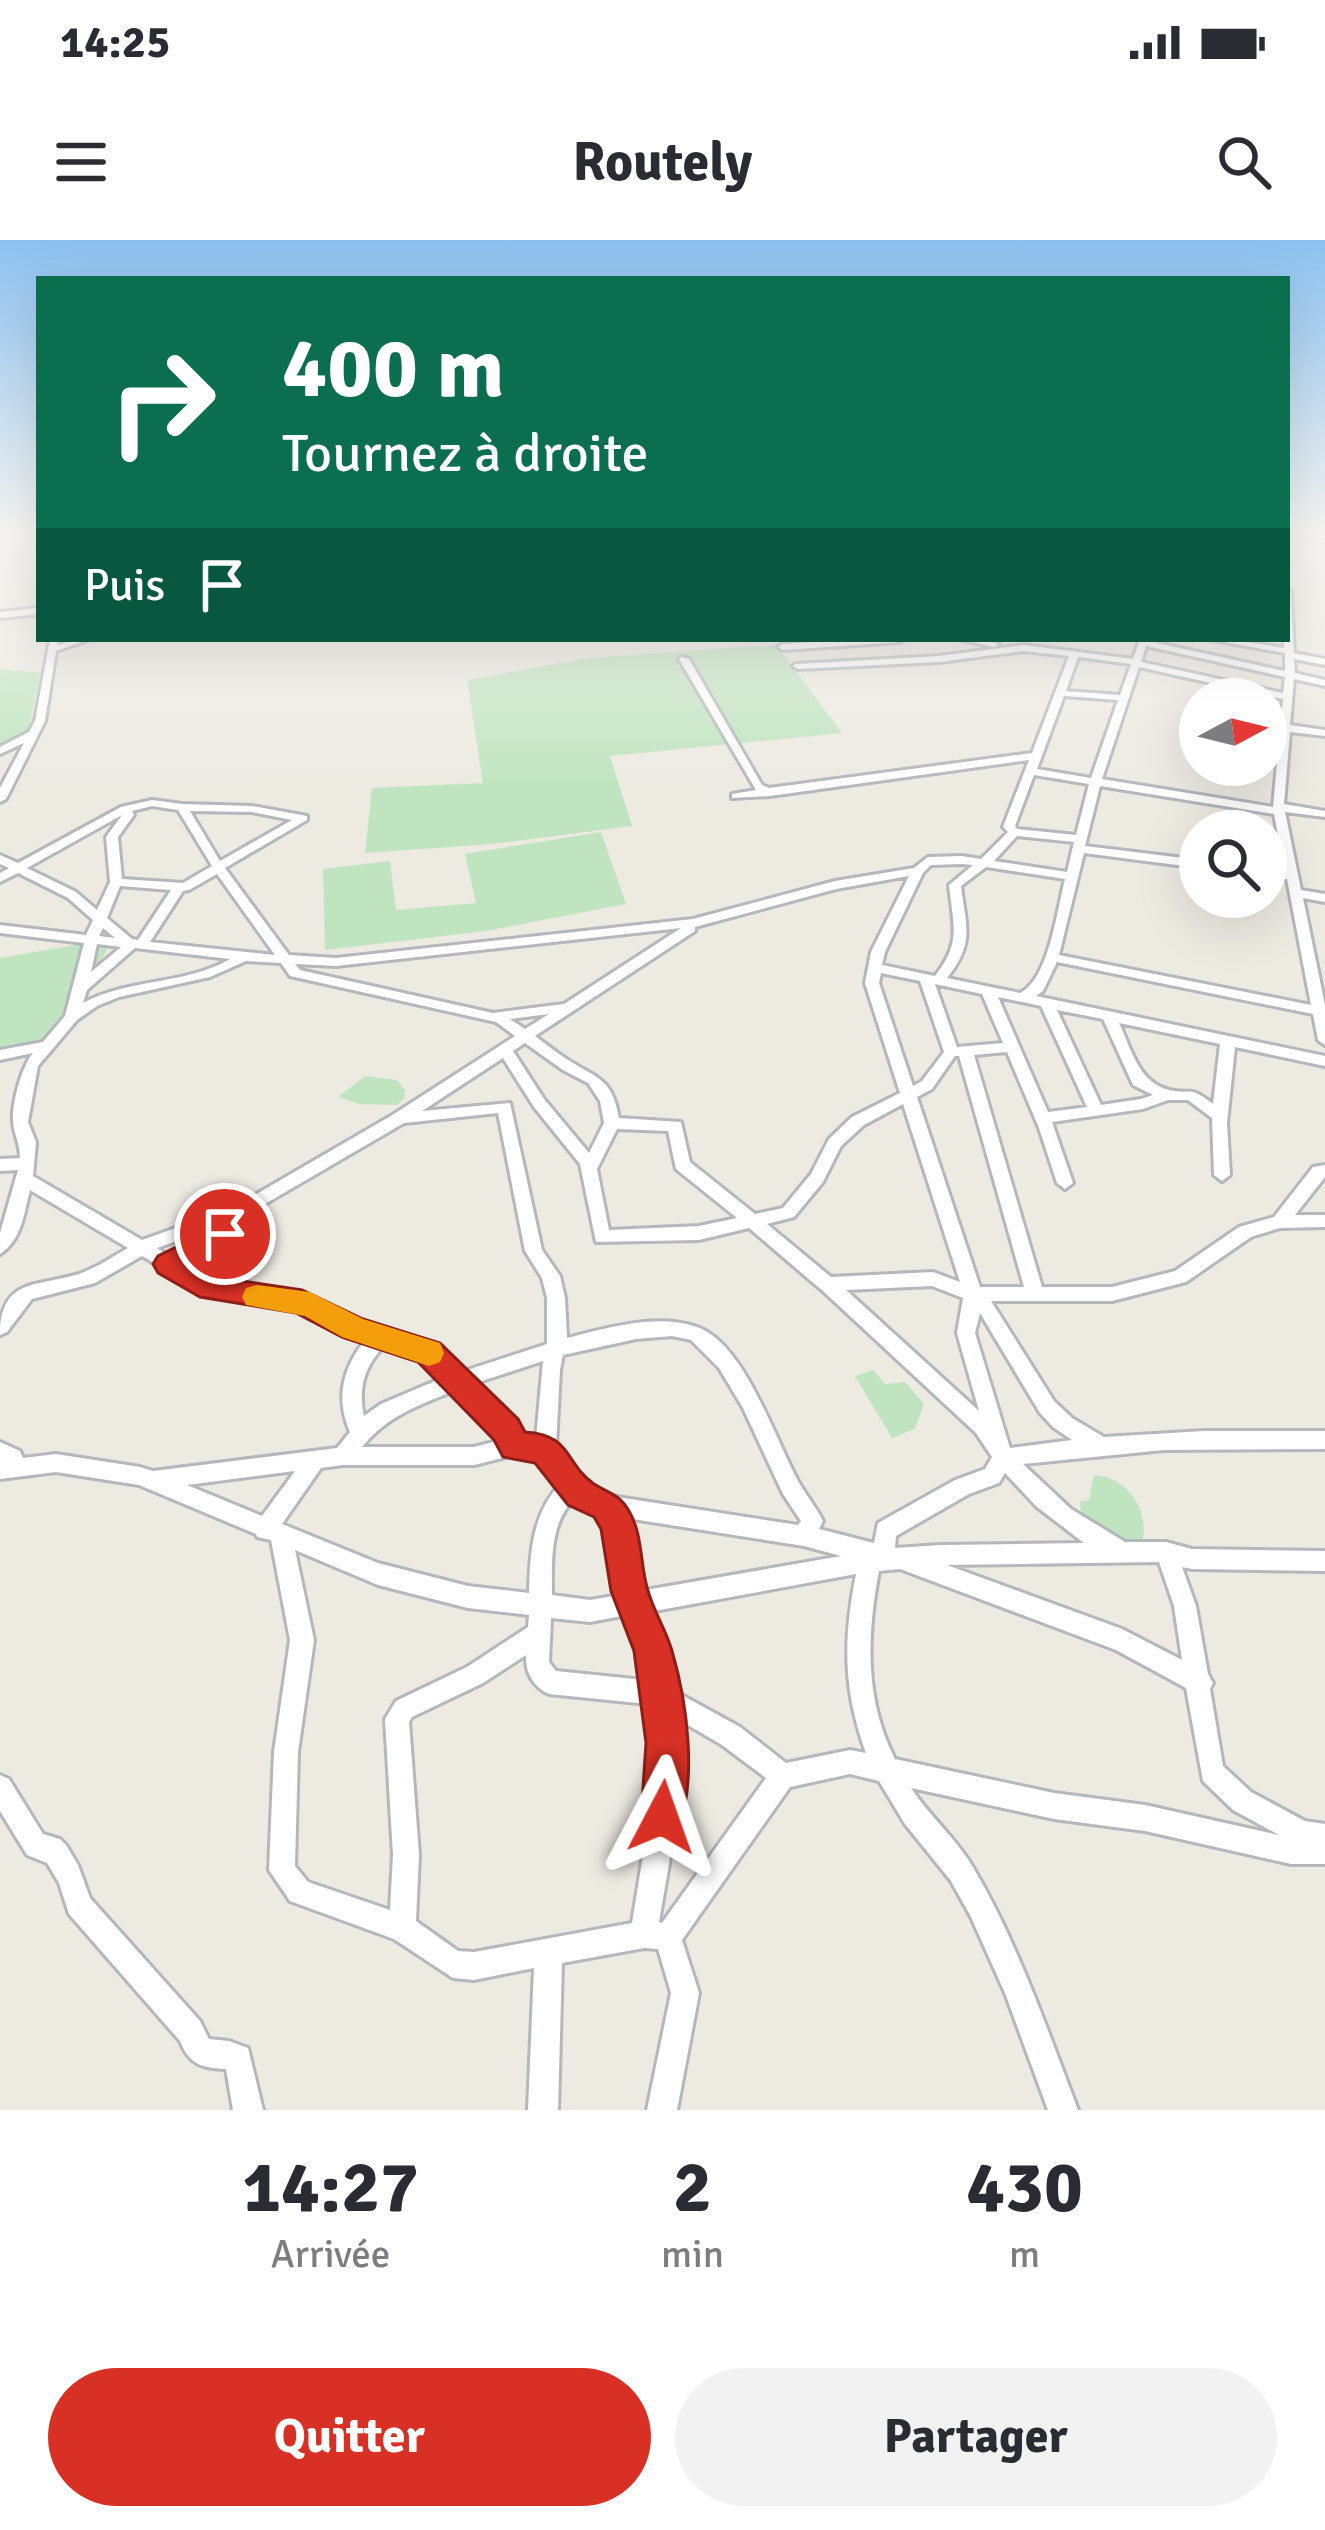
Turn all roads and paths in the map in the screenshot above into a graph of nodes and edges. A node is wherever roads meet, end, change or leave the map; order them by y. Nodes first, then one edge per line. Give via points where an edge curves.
1 (856, 642) edge
2 (985, 642) edge
3 (1143, 642) edge
4 (1147, 642) edge
5 (1228, 642) edge
6 (1289, 642) edge
7 (52, 645) edge
8 (784, 647) dead end
9 (1024, 648) junction
10 (1289, 653) junction
11 (1075, 654) junction
12 (684, 659) dead end
13 (1325, 662) edge
14 (1136, 663) junction
15 (798, 666) dead end
16 (1290, 675) junction
17 (1325, 683) edge
18 (1060, 693) junction
19 (1288, 697) junction
20 (1126, 698) junction
21 (1287, 712) edge
22 (1287, 728) edge
23 (1325, 733) edge
24 (33, 734) junction
25 (0, 751) edge
26 (1036, 755) junction
27 (1030, 771) junction
28 (1095, 783) junction
29 (1282, 786) edge
30 (770, 793) junction
31 (736, 796) dead end
32 (0, 800) edge
33 (182, 807) junction
34 (125, 809) junction
35 (1280, 810) joint
36 (1287, 811) edge
37 (1325, 814) edge
38 (1013, 832) junction
39 (1082, 844) junction
40 (1287, 848) edge
41 (0, 859) edge
42 (1179, 860) edge
43 (983, 863) junction
44 (16, 867) junction
45 (220, 868) junction
46 (918, 871) junction
47 (1287, 875) edge
48 (1070, 876) junction
49 (1292, 876) junction
50 (0, 878) edge
51 (116, 882) junction
52 (178, 888) junction
53 (1295, 893) junction
54 (1325, 898) edge
55 (100, 916) junction
56 (704, 921) junction
57 (0, 929) edge
58 (92, 937) junction
59 (134, 943) junction
60 (244, 957) junction
61 (1051, 957) junction
62 (283, 960) junction
63 (873, 967) junction
64 (932, 978) junction
65 (81, 988) junction
66 (987, 989) junction
67 (1024, 996) junction
68 (1046, 1001) junction
69 (569, 1005) junction
70 (1319, 1011) junction
71 (1108, 1015) junction
72 (491, 1016) junction
73 (72, 1017) junction
74 (528, 1036) junction
75 (1325, 1040) edge
76 (1228, 1041) junction
77 (47, 1046) junction
78 (1011, 1047) junction
79 (506, 1050) junction
80 (958, 1051) junction
81 (0, 1055) edge
82 (1325, 1061) edge
83 (1167, 1095) junction
84 (910, 1096) junction
85 (539, 1103) junction
86 (505, 1106) junction
87 (1095, 1108) junction
88 (1220, 1116) junction
89 (400, 1118) junction
90 (1042, 1118) junction
91 (612, 1123) junction
92 (0, 1165) edge
93 (590, 1167) junction
94 (26, 1172) junction
95 (1325, 1172) edge
96 (1222, 1175) dead end
97 (1065, 1183) dead end
98 (249, 1208) junction
99 (748, 1220) junction
100 (1325, 1221) edge
101 (1280, 1222) junction
102 (0, 1246) edge
103 (138, 1249) junction
104 (168, 1264) junction
105 (824, 1284) junction
106 (973, 1294) junction
107 (1035, 1295) junction
108 (0, 1327) edge
109 (380, 1337) junction
110 (557, 1350) junction
111 (460, 1382) junction
112 (360, 1432) junction
113 (1325, 1441) edge
114 (515, 1446) junction
115 (1102, 1447) junction
116 (546, 1451) junction
117 (343, 1456) junction
118 (1003, 1459) junction
119 (314, 1461) junction
120 (4, 1463) edge
121 (154, 1480) junction
122 (573, 1485) junction
123 (606, 1506) junction
124 (273, 1534) junction
125 (804, 1536) junction
126 (1166, 1552) junction
127 (1124, 1553) junction
128 (884, 1559) junction
129 (1325, 1562) edge
130 (635, 1601) junction
131 (542, 1604) junction
132 (539, 1633) junction
133 (1201, 1683) junction
134 (658, 1695) junction
135 (885, 1769) junction
136 (783, 1776) junction
137 (0, 1788) edge
138 (1325, 1837) edge
139 (1325, 1850) edge
140 (402, 1928) junction
141 (656, 1936) junction
142 (549, 1950) junction
143 (248, 2110) edge
144 (543, 2110) edge
145 (662, 2110) edge
146 (1063, 2110) edge

1 - 8 street
2 - 9 street
3 - 14 street
4 - 16 street
5 - 10 street
6 - 10 street
7 - 24 street
9 - 11 street
9 - 15 street
10 - 13 street
10 - 16 street
11 - 14 street
11 - 18 street
12 - 30 street via 758,787
14 - 19 street
14 - 20 street
16 - 17 street
16 - 19 street
18 - 20 street
18 - 26 street
19 - 21 street
20 - 28 street
22 - 23 street
24 - 25 street
24 - 32 street
26 - 27 street
26 - 30 street
27 - 28 street
27 - 38 street
28 - 35 street
28 - 39 street
29 - 35 street
30 - 31 street
33 - 34 street
33 - 45 street
33 - 45 street via 304,818
34 - 44 street
34 - 51 street via 112,837
36 - 37 street
38 - 39 street
38 - 43 street
39 - 42 street
39 - 48 street
40 - 49 street
41 - 44 street
43 - 46 street via 928,862
43 - 48 street
43 - 64 street via 955,885 966,930 958,958
44 - 50 street
44 - 55 street
45 - 52 street
45 - 62 street
46 - 56 street
46 - 63 street
47 - 49 street
48 - 61 street
49 - 53 street
51 - 52 street
51 - 55 street
52 - 59 street
53 - 54 street
53 - 70 street
55 - 58 street
55 - 59 street
56 - 62 street via 336,962
56 - 69 street
57 - 58 street
58 - 59 street
58 - 65 street
59 - 60 street
59 - 65 street
60 - 62 street
60 - 73 street via 208,974 101,999
61 - 67 street via 1041,985
61 - 70 street
62 - 72 street via 300,975
63 - 64 street
63 - 84 street
64 - 66 street
64 - 80 street
65 - 73 street
66 - 67 street
66 - 78 street
67 - 68 street
68 - 71 street
68 - 87 street
69 - 72 street
69 - 74 street
70 - 75 street
71 - 76 street
71 - 83 street via 1138,1081
72 - 74 street
73 - 77 street
74 - 79 street
74 - 91 street via 601,1088
76 - 82 street
76 - 88 street
77 - 81 street
77 - 94 street via 31,1065 21,1114
78 - 80 street
78 - 90 street
79 - 85 street
79 - 89 street
80 - 84 street
80 - 107 street
83 - 87 street
83 - 88 street via 1191,1095
84 - 99 street via 858,1121 835,1143 788,1213
84 - 106 street
85 - 86 street
85 - 93 street
86 - 89 street
86 - 110 street via 534,1251 556,1298
87 - 90 street
88 - 96 street
89 - 98 street
90 - 97 street
91 - 93 street
91 - 99 street via 675,1126 682,1165
92 - 94 street
93 - 99 street via 602,1237 699,1233
94 - 102 street
94 - 103 street
95 - 101 street via 1301,1189
98 - 103 street
98 - 104 street via 217,1241
99 - 105 street
100 - 101 street
101 - 107 street via 1245,1232 1180,1276 1112,1294
103 - 104 street
103 - 108 street via 88,1278 26,1294
104 - 109 street via 210,1288 302,1302
105 - 106 street via 933,1279
105 - 118 street via 982,1427
106 - 107 street
106 - 115 street via 1061,1422
106 - 118 street via 966,1333
109 - 111 street via 429,1353
109 - 112 street via 360,1359 352,1385
110 - 111 street
110 - 116 street
110 - 125 street via 673,1328 696,1334 765,1428 812,1521
111 - 112 street via 385,1411
111 - 114 street
112 - 117 street
113 - 115 street via 1239,1437
114 - 116 street
114 - 117 street via 473,1456
115 - 118 street
116 - 122 street
117 - 119 street
118 - 127 street via 1080,1529
118 - 128 street via 992,1476 886,1530
119 - 121 street
119 - 124 street
120 - 121 street
121 - 124 street
122 - 123 street
122 - 131 street via 544,1526
123 - 125 street
123 - 130 street
124 - 131 street via 468,1598
124 - 140 street via 302,1640 286,1752 282,1870 299,1892
125 - 128 street
126 - 127 street
126 - 129 street
126 - 133 street
127 - 128 street
128 - 130 street
128 - 133 street via 1122,1641
128 - 135 street via 860,1605 856,1682
130 - 131 street via 590,1611
130 - 134 street
131 - 132 street
132 - 134 street via 537,1666 549,1682
132 - 140 street via 398,1719
133 - 138 street via 1212,1772 1242,1802 1302,1834
134 - 136 street
134 - 141 street via 667,1788
135 - 136 street via 850,1762
135 - 139 street via 1291,1851
135 - 146 street via 965,1876
136 - 141 street
137 - 143 street via 36,1846 54,1850 78,1905 190,2031 196,2048 238,2058
140 - 142 street via 453,1964
141 - 142 street
141 - 145 street via 685,1993
142 - 144 street

